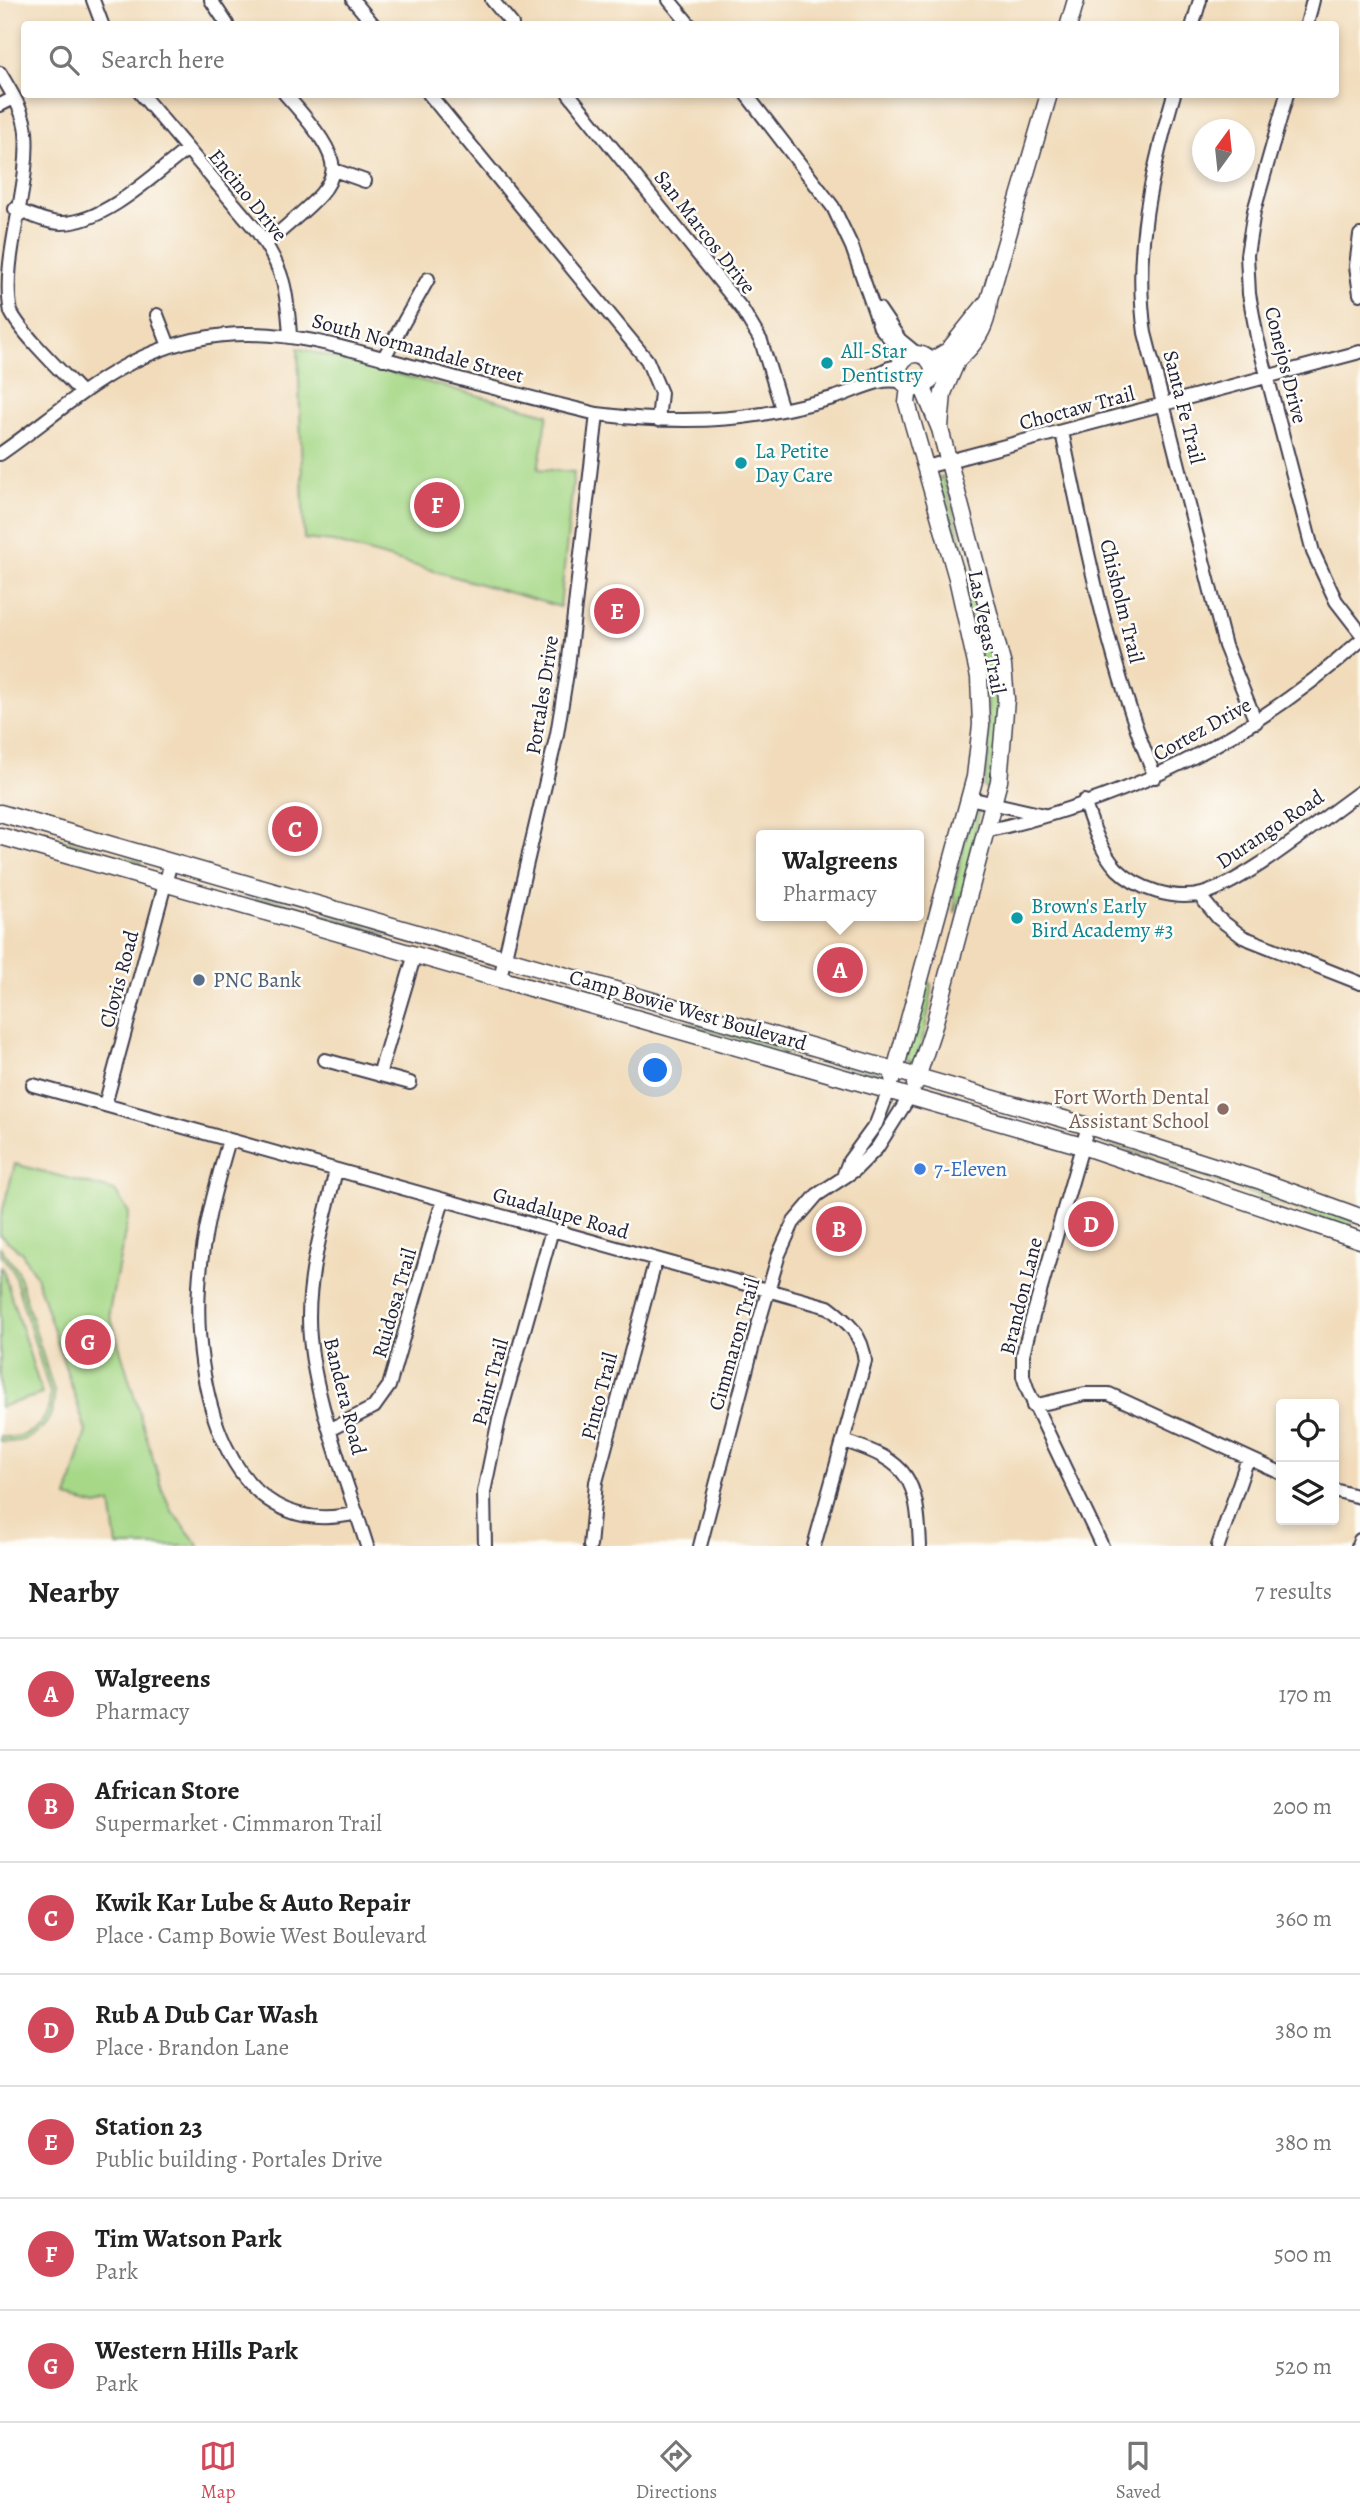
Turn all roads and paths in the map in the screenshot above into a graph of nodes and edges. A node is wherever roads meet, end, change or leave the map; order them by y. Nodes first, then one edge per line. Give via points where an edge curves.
1 (93, 0) edge
2 (211, 0) edge
3 (353, 0) edge
4 (492, 0) edge
5 (669, 0) edge
6 (1076, 0) edge
7 (1200, 0) edge
8 (1313, 0) edge
9 (101, 21) edge
10 (225, 21) edge
11 (370, 21) edge
12 (510, 21) edge
13 (686, 21) edge
14 (1070, 21) edge
15 (1195, 21) edge
16 (1308, 21) edge
17 (0, 73) edge
18 (14, 98) junction
19 (144, 98) edge
20 (289, 98) edge
21 (432, 98) edge
22 (572, 98) edge
23 (749, 98) edge
24 (1048, 98) edge
25 (1173, 98) edge
26 (1286, 98) edge
27 (0, 105) edge
28 (186, 150) junction
29 (334, 170) junction
30 (365, 181) dead end
31 (15, 209) junction
32 (1360, 235) edge
33 (266, 244) junction
34 (2, 255) edge
35 (428, 279) dead end
36 (868, 291) junction
37 (1360, 294) edge
38 (989, 300) junction
39 (157, 315) dead end
40 (290, 335) junction
41 (169, 346) junction
42 (1360, 352) edge
43 (924, 357) junction
44 (383, 359) junction
45 (956, 363) junction
46 (903, 374) junction
47 (512, 377) dead end
48 (1268, 378) junction
49 (929, 382) junction
50 (507, 392) junction
51 (82, 393) junction
52 (1163, 405) junction
53 (782, 409) junction
54 (597, 414) junction
55 (658, 420) junction
56 (940, 429) junction
57 (1062, 432) junction
58 (0, 454) edge
59 (947, 461) junction
60 (926, 467) junction
61 (1360, 632) edge
62 (1360, 641) edge
63 (1256, 722) junction
64 (1155, 777) junction
65 (1360, 792) edge
66 (969, 798) junction
67 (1083, 802) junction
68 (992, 804) junction
69 (0, 813) edge
70 (1044, 815) junction
71 (985, 831) junction
72 (0, 836) edge
73 (951, 861) junction
74 (171, 862) junction
75 (165, 883) junction
76 (1199, 895) junction
77 (962, 922) junction
78 (415, 954) junction
79 (504, 958) junction
80 (923, 967) junction
81 (500, 978) junction
82 (1360, 983) edge
83 (654, 1001) junction
84 (649, 1021) junction
85 (933, 1029) junction
86 (324, 1060) dead end
87 (895, 1070) junction
88 (379, 1075) junction
89 (918, 1076) junction
90 (410, 1083) dead end
91 (33, 1085) dead end
92 (889, 1090) junction
93 (910, 1096) junction
94 (105, 1105) junction
95 (1088, 1126) junction
96 (229, 1140) junction
97 (1082, 1146) junction
98 (336, 1170) junction
99 (844, 1174) junction
100 (443, 1200) junction
101 (1360, 1217) edge
102 (552, 1230) junction
103 (1358, 1235) edge
104 (656, 1259) junction
105 (769, 1290) junction
106 (1033, 1406) junction
107 (331, 1429) junction
108 (844, 1441) junction
109 (1248, 1458) junction
110 (1276, 1471) edge
111 (1339, 1491) edge
112 (1360, 1497) edge
113 (251, 1502) dead end
114 (357, 1513) junction
115 (264, 1514) dead end
116 (1360, 1540) edge
117 (367, 1546) edge
118 (485, 1546) edge
119 (590, 1546) edge
120 (700, 1546) edge
121 (814, 1546) edge
122 (920, 1546) edge
123 (1102, 1546) edge
124 (1218, 1546) edge
125 (1358, 1546) edge

1 - 9 street
2 - 10 street
3 - 11 street
4 - 12 street
5 - 13 street
6 - 14 main road
7 - 15 street
8 - 16 street
17 - 18 street
18 - 27 street
18 - 31 street via 26,129
19 - 28 street, Encino Drive
20 - 29 street via 314,127 331,154
21 - 55 street via 647,360 661,393
22 - 53 street, San Marcos Drive via 742,309 766,353
23 - 36 street via 833,207
24 - 38 main road
25 - 52 street, Santa Fe Trail via 1149,185 1140,261 1145,333
26 - 48 street, Conejos Drive via 1257,198 1247,255 1250,294
28 - 31 street via 128,195 77,220 52,221
28 - 33 street, Encino Drive
29 - 30 street
29 - 33 street via 325,192
31 - 34 street
32 - 37 street via 1356,266
33 - 40 street, Encino Drive via 287,290
34 - 51 street via 3,293 12,314
35 - 44 street
36 - 43 street via 900,340
36 - 46 street
38 - 43 main road via 948,351
38 - 45 main road via 984,328
39 - 41 street
40 - 41 street, South Normandale Street via 240,332
40 - 44 street, South Normandale Street
41 - 51 street, South Normandale Street
42 - 48 street, Choctaw Trail
43 - 46 main road via 905,357
43 - 49 main road
44 - 50 street, South Normandale Street
45 - 49 main road
45 - 56 main road via 943,393
46 - 49 main road
46 - 53 street, South Normandale Street via 888,368 854,389
46 - 60 main road, Las Vegas Trail via 906,403
47 - 50 street
48 - 52 street, Choctaw Trail
48 - 61 street, Conejos Drive via 1313,552 1336,601
49 - 56 main road via 923,388
50 - 54 street, South Normandale Street
51 - 58 street, South Normandale Street
52 - 57 street, Choctaw Trail
52 - 63 street, Santa Fe Trail via 1225,646
53 - 55 street, South Normandale Street via 735,418
54 - 55 street, South Normandale Street
54 - 79 street, Portales Drive via 559,720
56 - 59 main road, Las Vegas Trail
57 - 59 street, Choctaw Trail
57 - 64 street, Chisholm Trail via 1117,665
59 - 60 street, Choctaw Trail
59 - 68 main road, Las Vegas Trail via 1003,666 1002,753
60 - 66 main road, Las Vegas Trail via 979,677 981,725
62 - 63 street, Cortez Drive
63 - 64 street, Cortez Drive
64 - 67 street, Cortez Drive
65 - 76 street, Durango Road via 1269,856
66 - 68 street
66 - 73 main road, Las Vegas Trail
67 - 70 street, Cortez Drive
67 - 76 street via 1100,843 1125,876 1169,894
68 - 70 street
68 - 71 main road, Las Vegas Trail
69 - 74 main road, Camp Bowie West Boulevard
70 - 71 street, Cortez Drive
71 - 77 main road, Las Vegas Trail
72 - 75 main road, Camp Bowie West Boulevard
73 - 77 main road via 956,875 948,912
73 - 80 main road, Las Vegas Trail
74 - 75 street, Clovis Road
74 - 79 main road, Camp Bowie West Boulevard
75 - 78 main road, Camp Bowie West Boulevard
75 - 94 street, Clovis Road
76 - 82 street via 1242,937
77 - 85 main road, Las Vegas Trail
78 - 81 main road, Camp Bowie West Boulevard
78 - 88 street
79 - 81 street, Portales Drive
79 - 83 main road, Camp Bowie West Boulevard
80 - 85 main road via 934,982 929,1018
80 - 87 main road, Las Vegas Trail
81 - 84 main road, Camp Bowie West Boulevard
83 - 84 main road
83 - 87 main road, Camp Bowie West Boulevard
84 - 92 main road, Camp Bowie West Boulevard
85 - 89 main road, Las Vegas Trail
86 - 88 street
87 - 89 main road, Camp Bowie West Boulevard
87 - 92 main road, Las Vegas Trail
88 - 90 street
89 - 93 main road, Las Vegas Trail
89 - 95 main road, Camp Bowie West Boulevard
91 - 94 street, Guadalupe Road
92 - 93 main road, Camp Bowie West Boulevard
92 - 99 street, Cimmaron Trail via 876,1124
93 - 97 main road, Camp Bowie West Boulevard
93 - 99 street, Cimmaron Trail via 877,1148 855,1170
94 - 96 street, Guadalupe Road
95 - 97 street, Brandon Lane
95 - 101 main road, Camp Bowie West Boulevard
96 - 98 street, Guadalupe Road
96 - 113 street via 203,1239 199,1333 215,1426 231,1471
97 - 103 main road, Camp Bowie West Boulevard
97 - 106 street, Brandon Lane via 1023,1354 1023,1376
98 - 100 street, Guadalupe Road
98 - 107 street, Bandera Road via 312,1274 309,1320 316,1376
99 - 105 street, Cimmaron Trail via 817,1195 793,1223
100 - 102 street, Guadalupe Road
100 - 107 street, Ruidosa Trail via 389,1386 374,1407
102 - 104 street, Guadalupe Road
102 - 118 street, Paint Trail via 499,1419 484,1492
104 - 105 street, Guadalupe Road
104 - 119 street, Pinto Trail via 596,1482
105 - 108 street, Guadalupe Road via 828,1307 854,1328 860,1340 865,1361
105 - 120 street, Cimmaron Trail
106 - 109 street via 1085,1394 1109,1394
106 - 123 street, Brandon Lane
107 - 114 street, Bandera Road
108 - 121 street, Guadalupe Road
108 - 122 street via 886,1456 901,1470 915,1493
109 - 110 street
109 - 124 street
111 - 112 street
114 - 115 street via 327,1524 282,1522
114 - 117 street, Bandera Road
116 - 125 street

